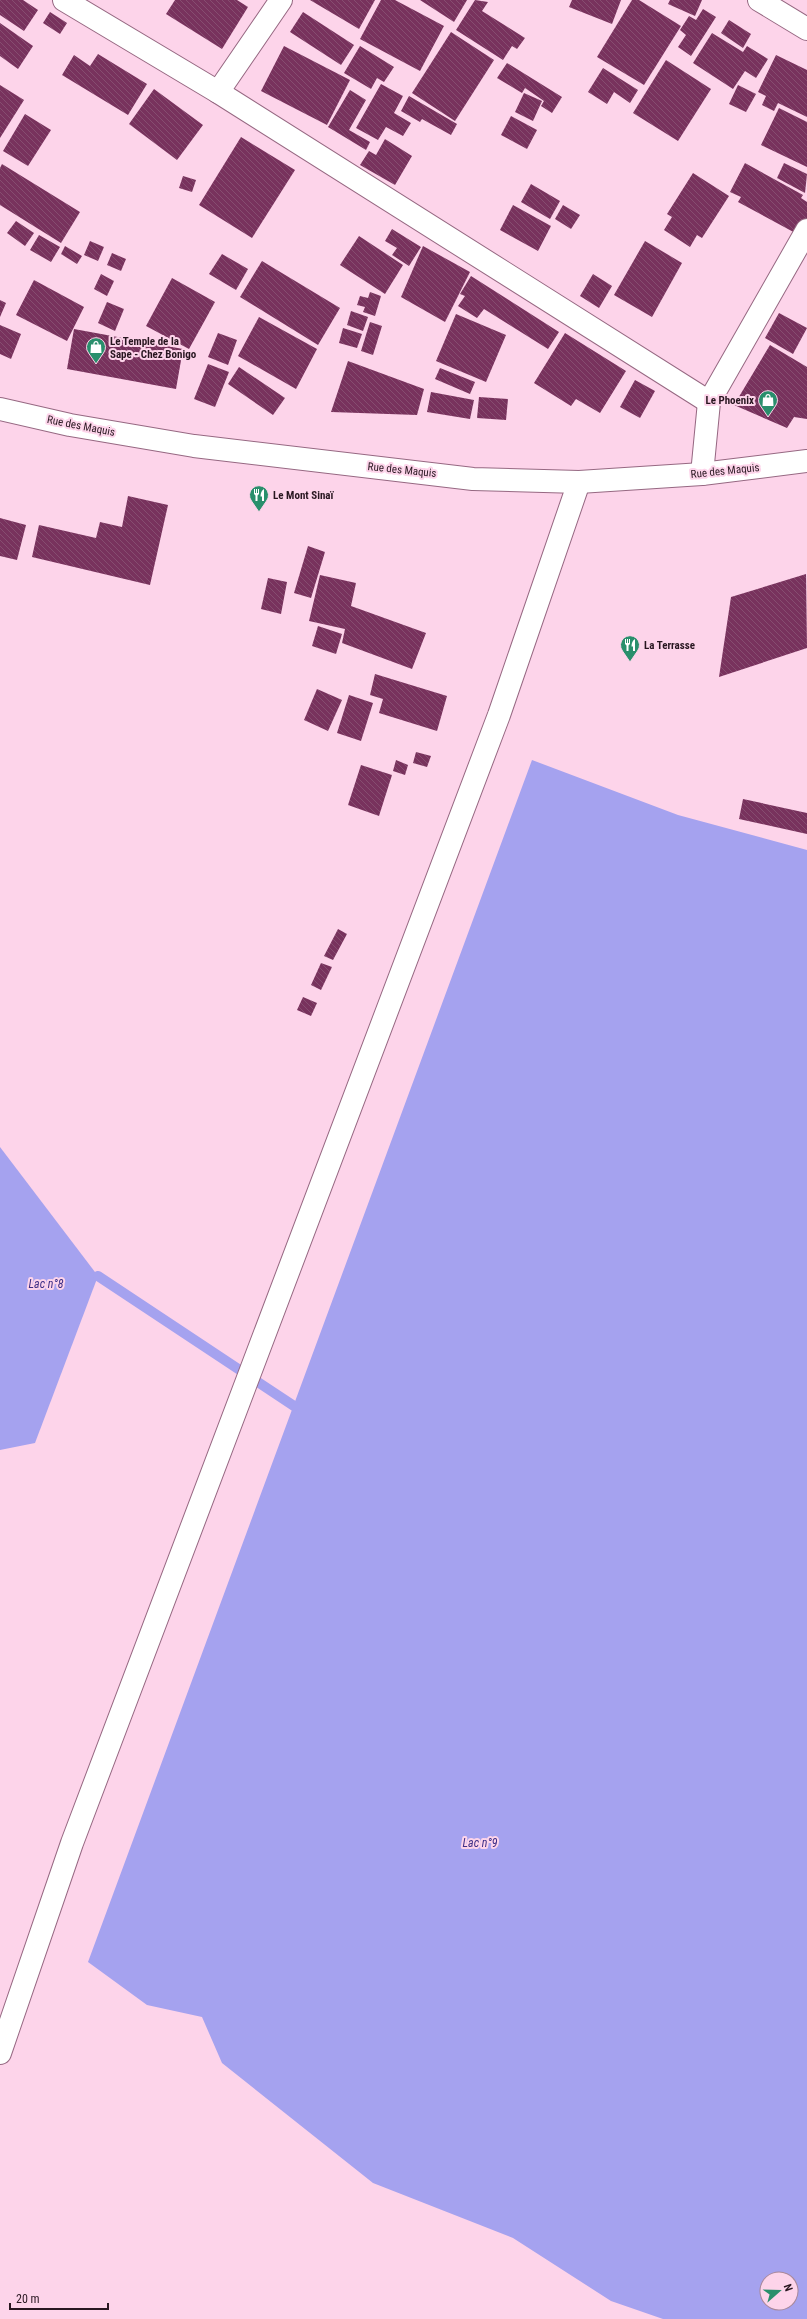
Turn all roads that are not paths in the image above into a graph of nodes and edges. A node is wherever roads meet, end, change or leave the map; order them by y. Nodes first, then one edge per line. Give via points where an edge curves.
1 (64, 0) edge
2 (281, 0) edge
3 (759, 0) edge
4 (807, 29) edge
5 (218, 92) junction
6 (807, 230) edge
7 (709, 402) junction
8 (0, 409) edge
9 (807, 461) edge
10 (702, 474) junction
11 (579, 482) junction
12 (0, 2053) edge

1 - 5 street
2 - 5 street
3 - 4 street
5 - 7 street
6 - 7 street
7 - 10 street
8 - 11 street, Rue des Maquis via 70,425 194,446 473,479
9 - 10 street, Rue des Maquis
10 - 11 street, Rue des Maquis
11 - 12 street via 499,715 72,1844

